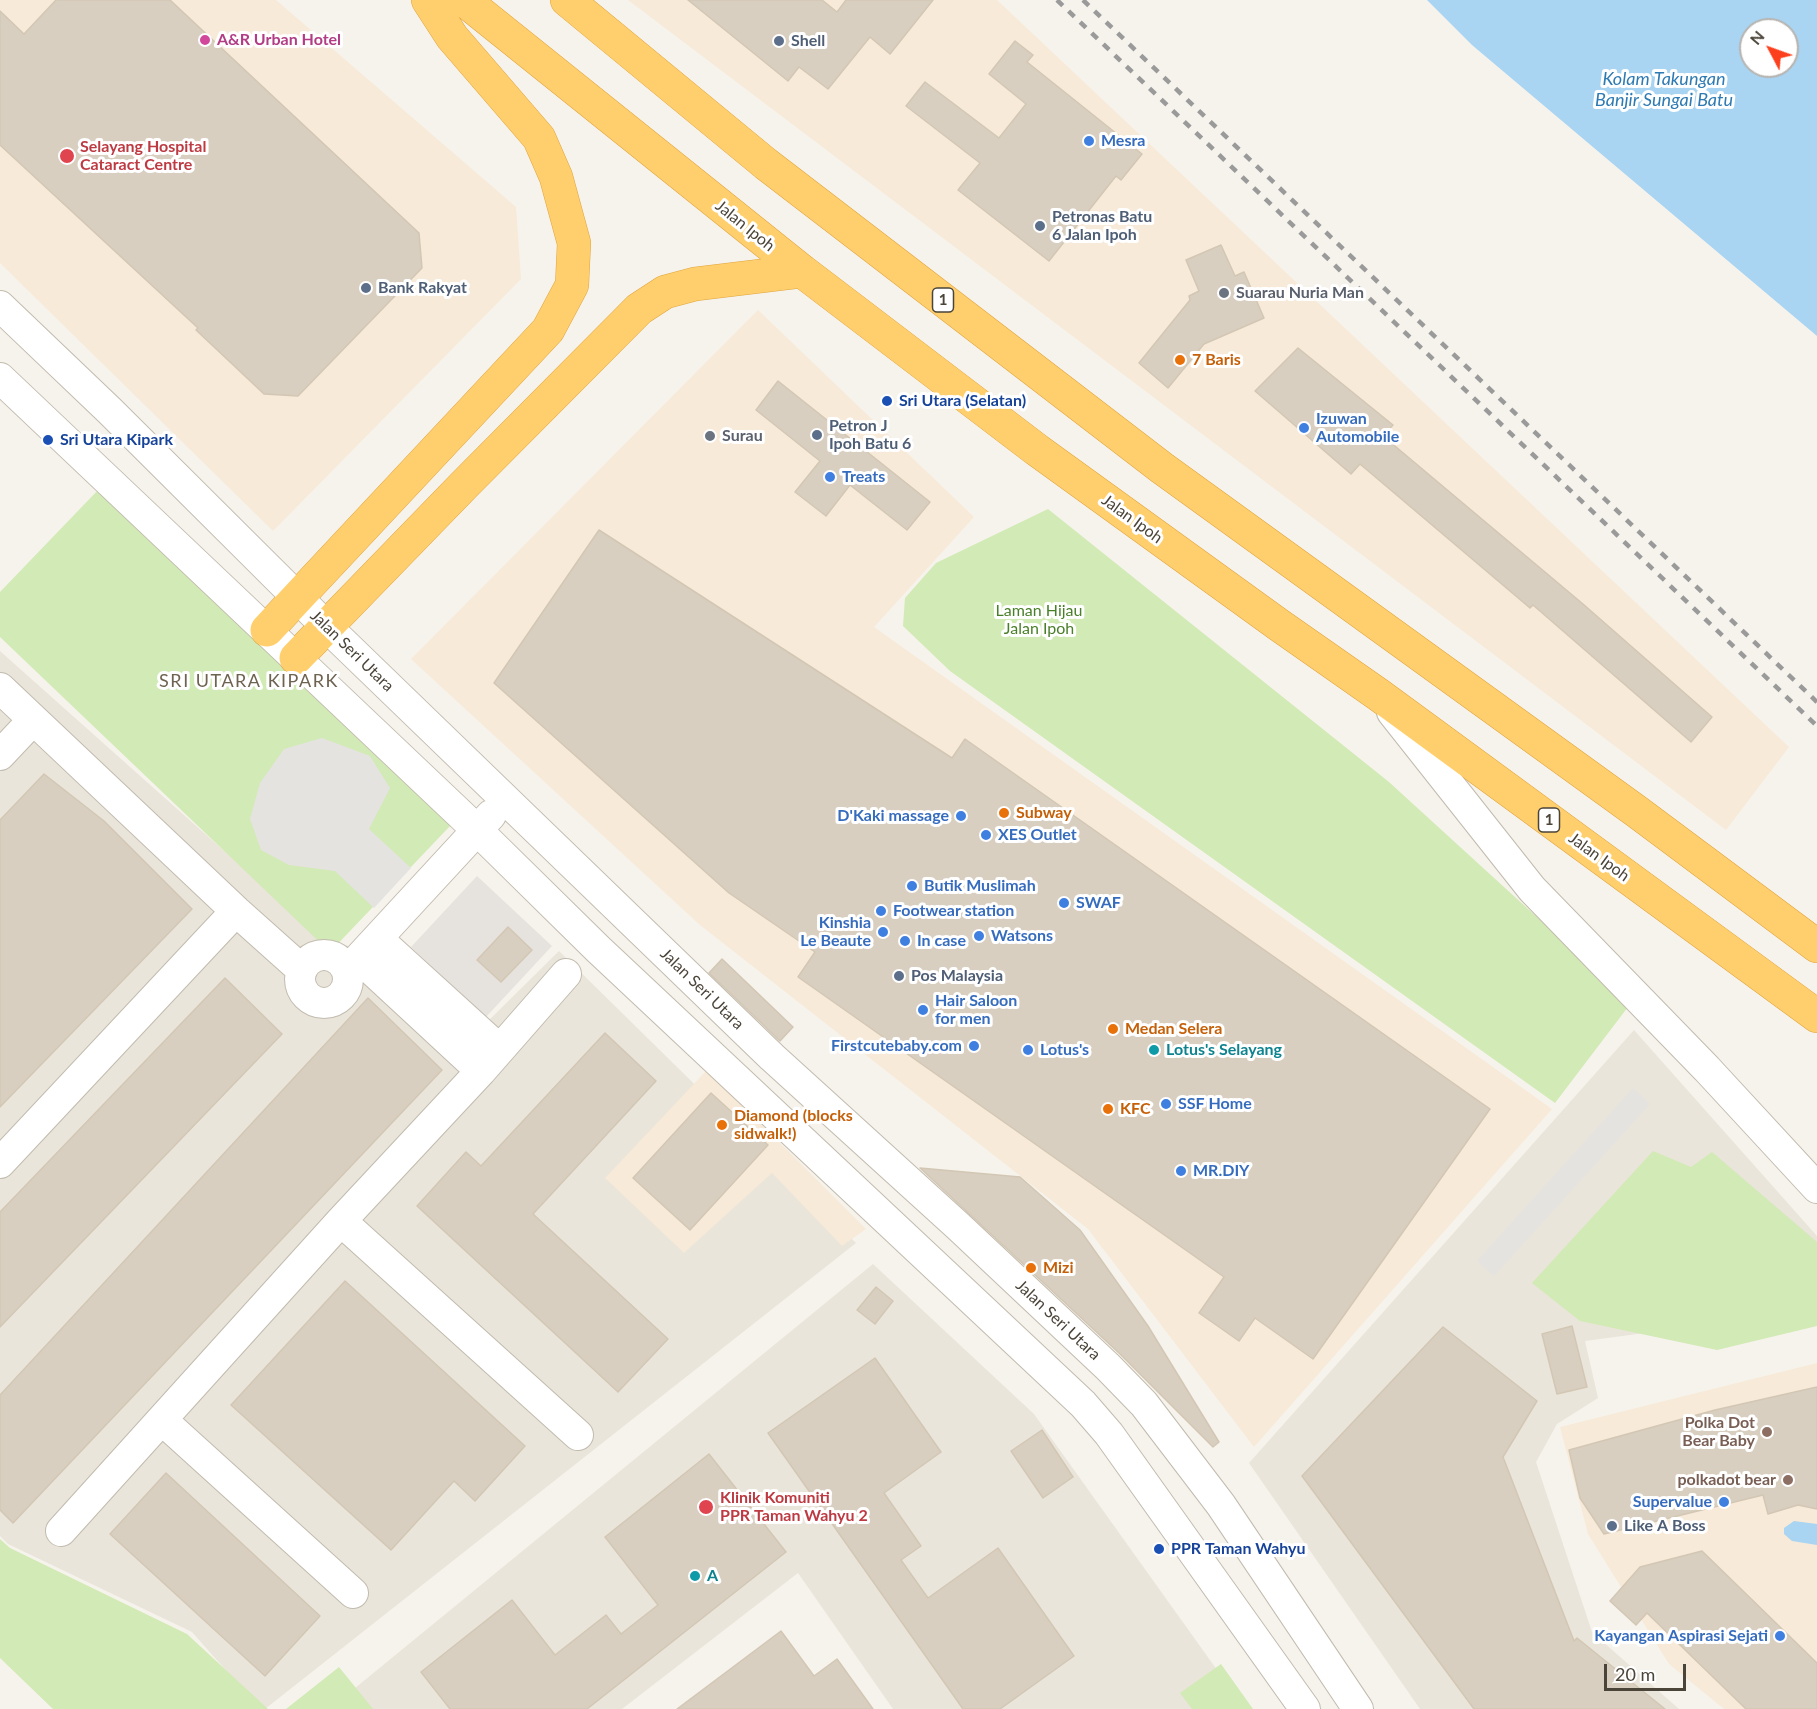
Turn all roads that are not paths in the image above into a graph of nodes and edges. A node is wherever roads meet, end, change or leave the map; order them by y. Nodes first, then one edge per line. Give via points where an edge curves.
1 (428, 0) edge
2 (464, 0) edge
3 (567, 0) edge
4 (802, 271) junction
5 (0, 306) edge
6 (0, 378) edge
7 (298, 599) junction
8 (327, 627) junction
9 (267, 630) junction
10 (296, 658) junction
11 (0, 688) edge
12 (1379, 695) junction
13 (33, 720) junction
14 (0, 755) edge
15 (505, 799) junction
16 (477, 830) junction
17 (236, 911) junction
18 (1817, 946) edge
19 (362, 956) junction
20 (302, 970) junction
21 (566, 974) dead end
22 (1817, 1017) edge
23 (490, 1060) junction
24 (0, 1162) edge
25 (1817, 1188) edge
26 (341, 1221) junction
27 (162, 1420) junction
28 (578, 1435) dead end
29 (61, 1531) dead end
30 (353, 1593) dead end
31 (1305, 1709) edge
32 (1358, 1709) edge

1 - 7 highway via 452,37 539,138 556,177 573,243 572,285 548,330
2 - 4 highway, Jalan Ipoh / 1
3 - 18 highway, 1 via 766,164 1162,468
4 - 8 highway via 694,284 665,292 639,309
4 - 12 highway, Jalan Ipoh / 1 via 1036,450
5 - 7 street, Jalan Seri Utara
6 - 9 street
7 - 8 street, Jalan Seri Utara
7 - 9 highway
8 - 10 highway
8 - 15 street, Jalan Seri Utara
9 - 10 street
10 - 16 street
11 - 13 street
12 - 22 highway, Jalan Ipoh / 1
12 - 25 street via 1532,889
13 - 14 street
13 - 17 street
15 - 16 street
15 - 32 street, Jalan Seri Utara via 772,1057 1108,1366 1144,1404 1221,1505
16 - 19 street
16 - 31 street via 606,957 1083,1404 1109,1434
17 - 20 street
17 - 24 street
19 - 20 street via 340,961 319,955
19 - 20 street via 344,993 335,1001 312,1000 300,981
19 - 23 street
21 - 23 street
23 - 26 street
26 - 27 street
26 - 28 street
27 - 29 street
27 - 30 street

